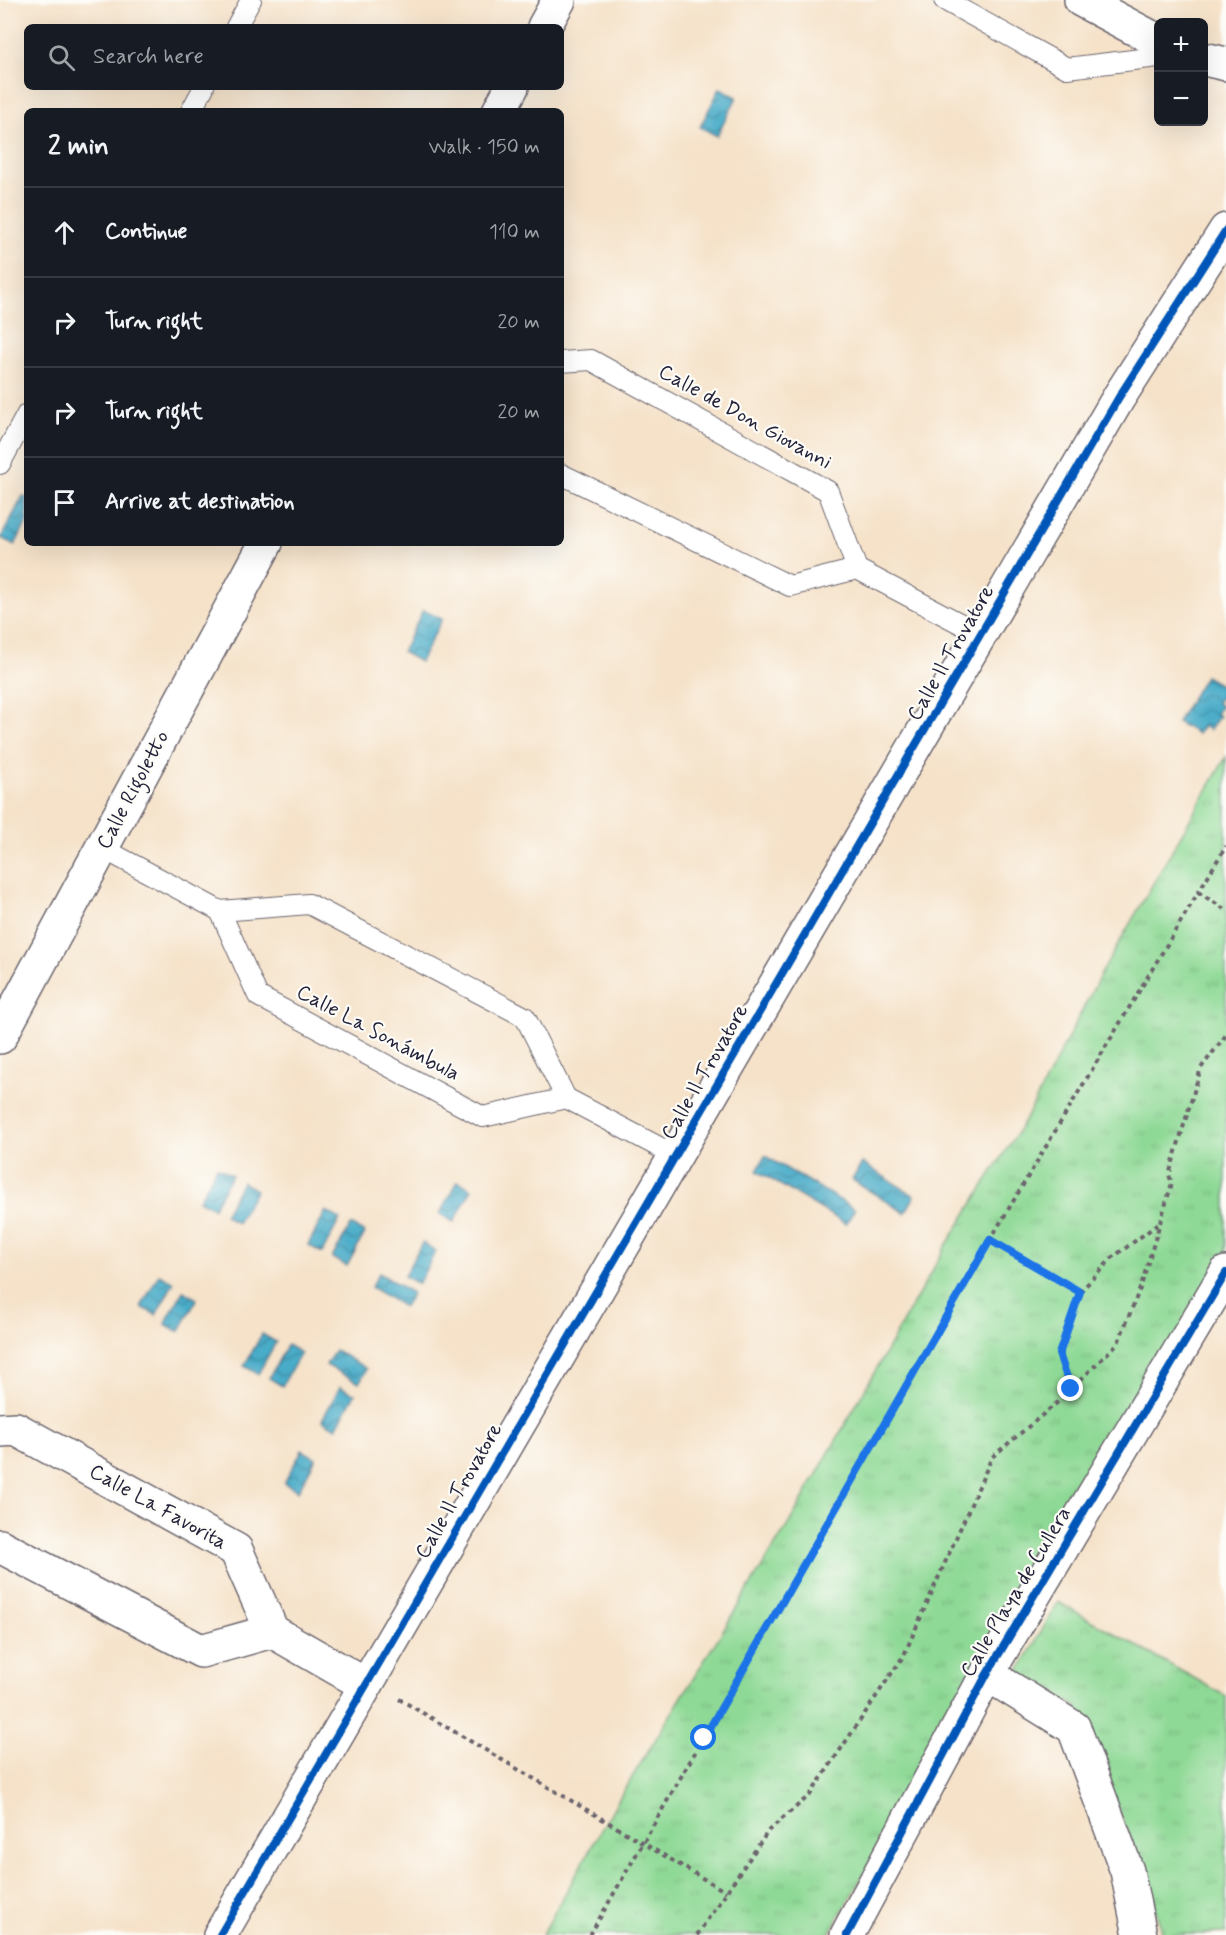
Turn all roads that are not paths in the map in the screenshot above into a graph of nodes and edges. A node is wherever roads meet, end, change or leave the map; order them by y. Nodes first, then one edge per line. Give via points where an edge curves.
1 (251, 0) edge
2 (559, 0) edge
3 (944, 0) edge
4 (1082, 0) edge
5 (238, 24) edge
6 (546, 24) edge
7 (1154, 39) edge
8 (1154, 57) edge
9 (1208, 60) edge
10 (1226, 64) edge
11 (202, 90) edge
12 (510, 90) edge
13 (193, 108) edge
14 (501, 108) edge
15 (1226, 230) edge
16 (564, 362) edge
17 (24, 420) edge
18 (0, 464) edge
19 (564, 475) edge
20 (264, 546) edge
21 (857, 569) junction
22 (982, 635) junction
23 (102, 848) junction
24 (220, 910) junction
25 (0, 1037) edge
26 (566, 1098) junction
27 (676, 1156) junction
28 (1226, 1273) edge
29 (0, 1430) edge
30 (0, 1546) edge
31 (272, 1631) junction
32 (987, 1674) junction
33 (366, 1685) junction
34 (220, 1935) edge
35 (847, 1935) edge
36 (1140, 1935) edge

1 - 5 lane
2 - 6 street
3 - 8 lane via 1067,68
4 - 7 street
9 - 10 street
11 - 13 lane
12 - 14 street
15 - 22 street, Calle Il Trovatore via 1119,397
16 - 21 lane, Calle de Don Giovanni via 591,360 828,491
17 - 18 lane
19 - 21 lane via 790,586
20 - 23 street, Calle Rigoletto
21 - 22 lane
22 - 27 street, Calle Il Trovatore
23 - 24 lane
23 - 25 street, Calle Rigoletto
24 - 26 lane via 309,904 525,1017
24 - 26 lane, Calle La Sonámbula via 258,996 483,1117
26 - 27 lane
27 - 33 street, Calle Il Trovatore
28 - 32 street, Calle Playa de Cullera
29 - 31 street, Calle La Favorita via 16,1429 236,1550
30 - 31 street via 201,1652
31 - 33 street
32 - 35 street, Calle Playa de Cullera
32 - 36 street via 1074,1728 1127,1871
33 - 34 street, Calle Il Trovatore

